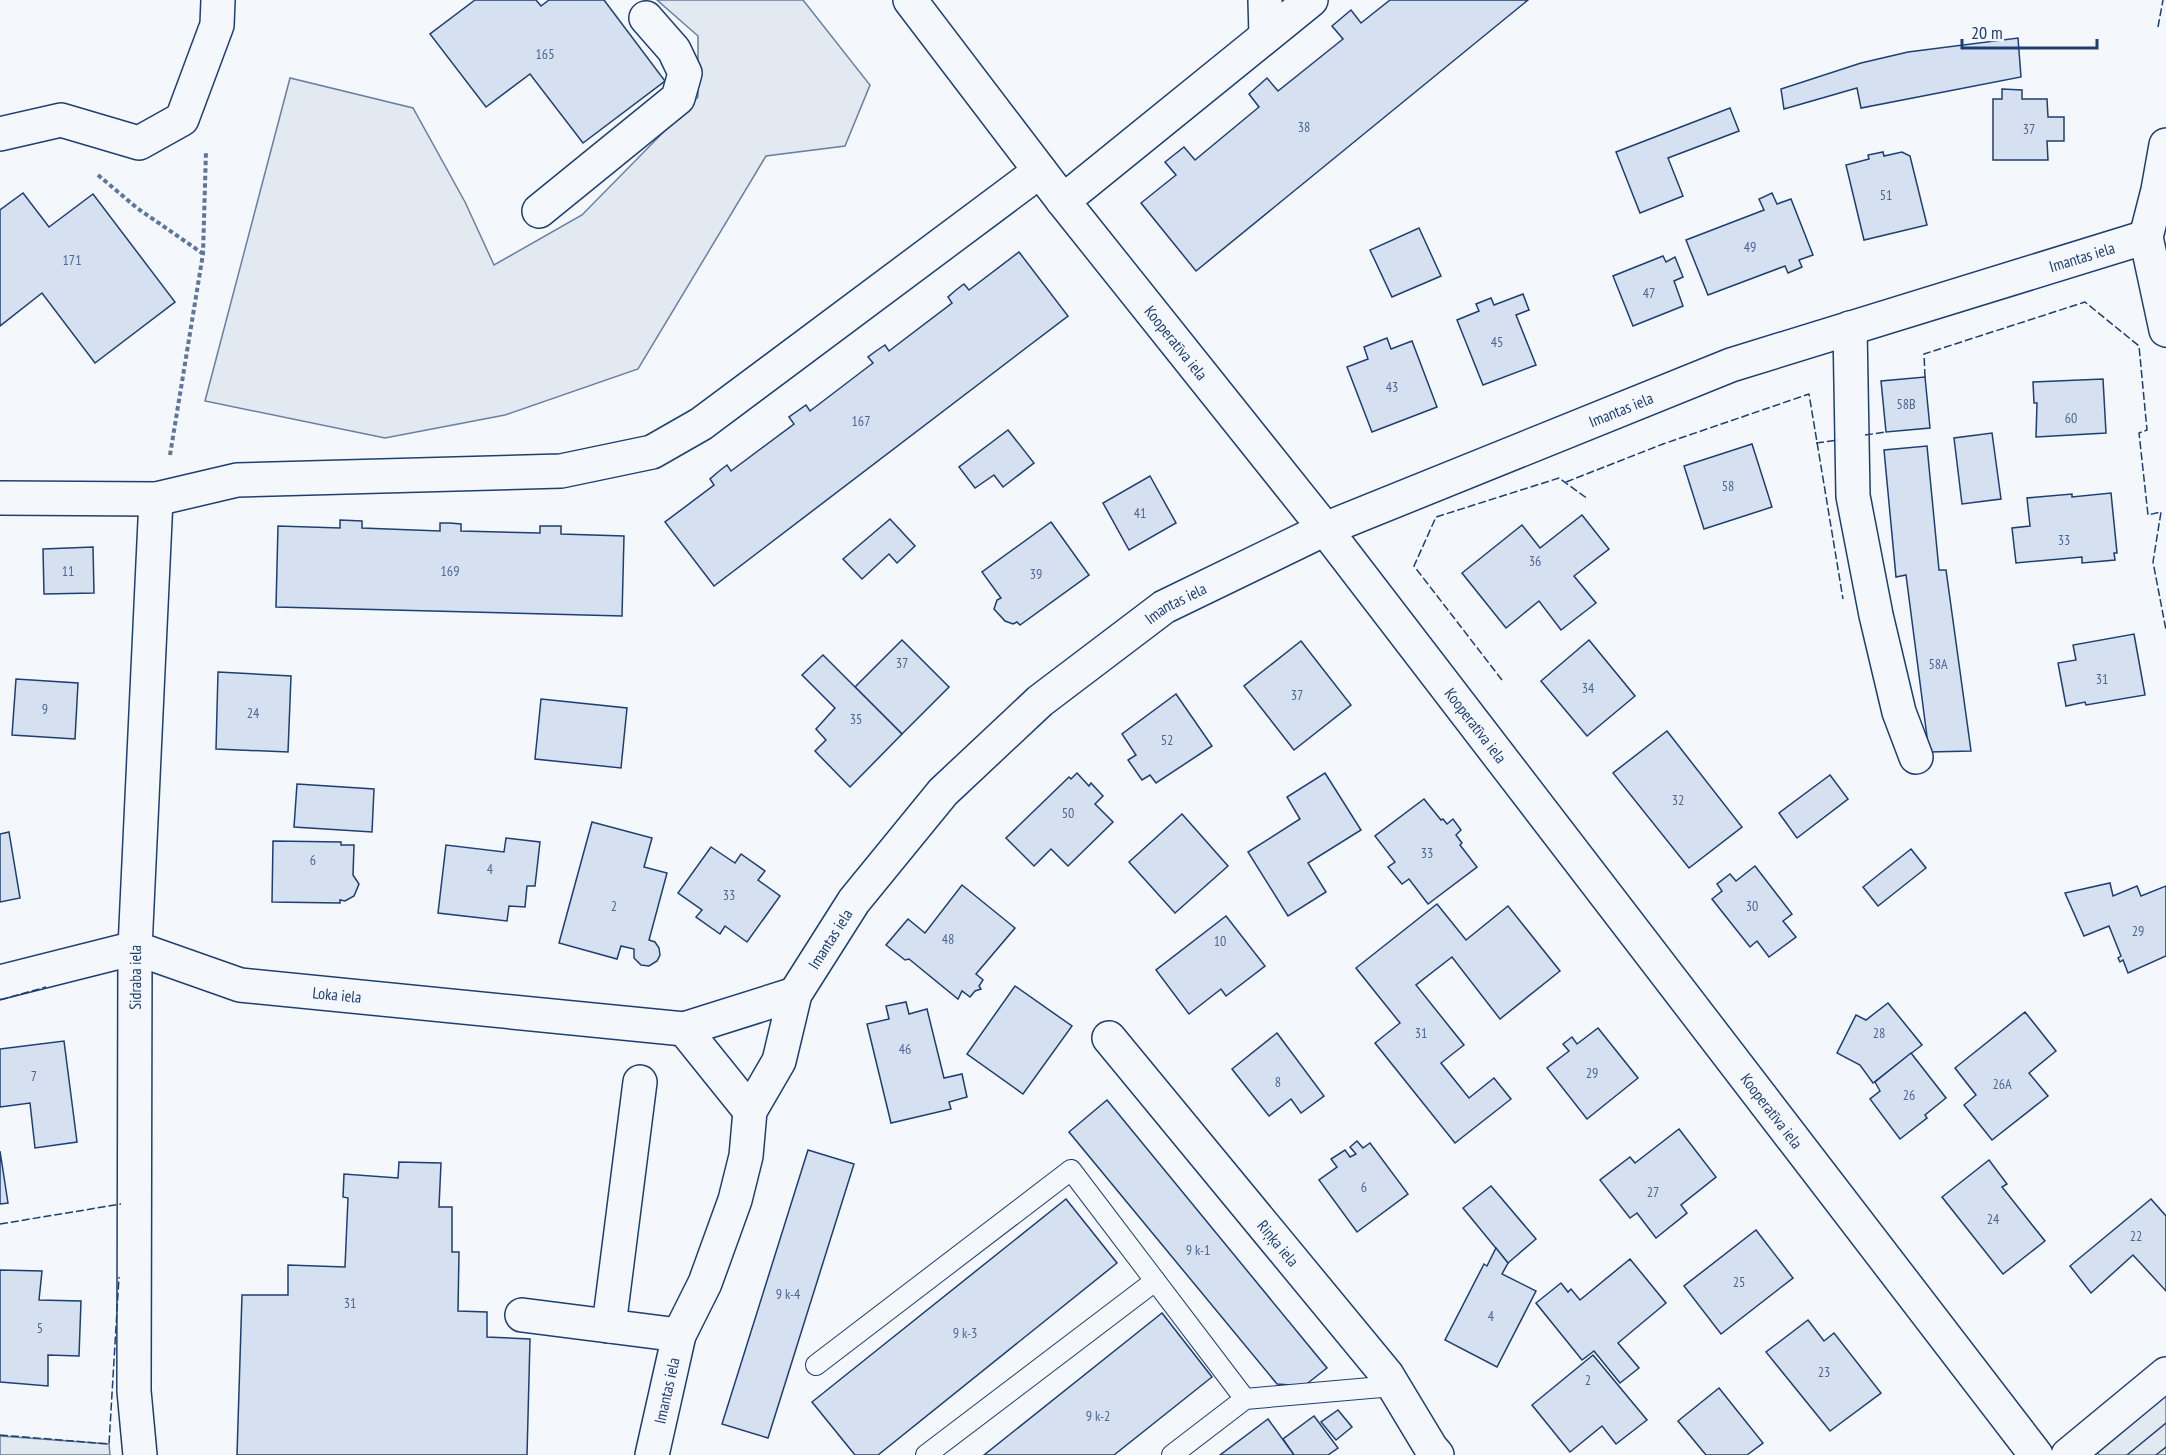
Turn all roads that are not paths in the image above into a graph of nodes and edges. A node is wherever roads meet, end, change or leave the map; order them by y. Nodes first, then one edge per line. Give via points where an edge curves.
1 (218, 0) edge
2 (910, 0) edge
3 (1265, 0) edge
4 (1311, 0) edge
5 (646, 18) dead end
6 (1266, 36) junction
7 (0, 134) edge
8 (2166, 145) edge
9 (1040, 171) junction
10 (1063, 201) junction
11 (539, 211) dead end
12 (2146, 237) junction
13 (1850, 328) junction
14 (2166, 330) edge
15 (3, 494) edge
16 (156, 499) junction
17 (1325, 529) junction
18 (1916, 757) dead end
19 (135, 948) junction
20 (0, 982) edge
21 (795, 994) junction
22 (684, 1029) junction
23 (1109, 1038) dead end
24 (640, 1082) dead end
25 (750, 1111) junction
26 (1155, 1281) junction
27 (522, 1315) dead end
28 (609, 1326) junction
29 (679, 1335) junction
30 (816, 1365) dead end
31 (2166, 1374) edge
32 (1393, 1386) junction
33 (1245, 1399) junction
34 (1427, 1453) edge
35 (140, 1455) edge
36 (652, 1455) edge
37 (926, 1455) edge
38 (1172, 1455) edge
39 (2036, 1455) edge
40 (2068, 1455) edge

1 - 7 street via 217,25 182,119 139,143 61,120
2 - 9 street, Kooperatīva iela
3 - 6 street
4 - 6 street
5 - 11 street via 674,50 685,73 678,98
6 - 10 street
8 - 12 street
9 - 10 street, Kooperatīva iela
9 - 16 street via 701,424 652,452 561,471 237,480
10 - 17 street, Kooperatīva iela
12 - 13 street, Imantas iela
12 - 14 street
13 - 17 street, Imantas iela via 1731,365
13 - 18 street via 1853,496 1899,712
15 - 16 street
16 - 19 street, Sidraba iela
17 - 21 street, Imantas iela via 1164,607 1040,701 943,792 854,901
17 - 39 street, Kooperatīva iela
19 - 20 street
19 - 22 street, Loka iela via 240,985
19 - 35 street, Sidraba iela via 134,1391
21 - 22 street, Loka iela
21 - 25 street, Imantas iela via 779,1061
22 - 25 street
23 - 32 street, Riņķa iela
24 - 28 street
25 - 29 street, Imantas iela via 746,1156 735,1200 705,1283
26 - 30 lane via 1071,1170
26 - 33 lane
26 - 37 lane
27 - 28 street
28 - 29 street
29 - 36 street, Imantas iela
31 - 40 street
32 - 33 lane
32 - 34 street, Riņķa iela
33 - 38 lane

